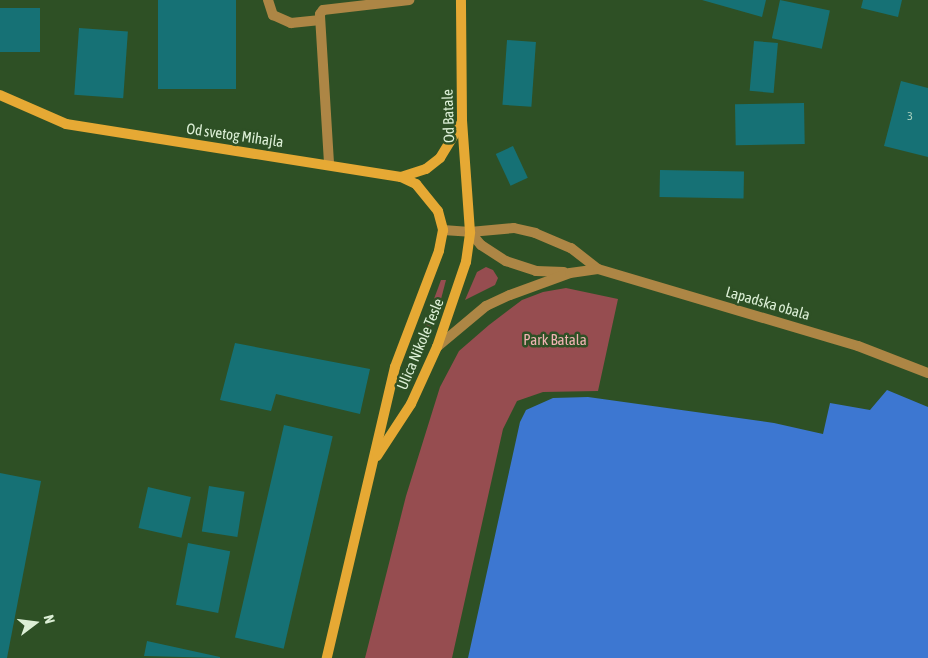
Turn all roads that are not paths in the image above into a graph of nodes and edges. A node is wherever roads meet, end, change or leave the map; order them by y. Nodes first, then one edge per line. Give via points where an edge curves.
1 (268, 0) edge
2 (409, 0) edge
3 (461, 0) edge
4 (318, 20) junction
5 (0, 95) edge
6 (462, 120) junction
7 (329, 163) junction
8 (401, 177) junction
9 (443, 230) junction
10 (470, 232) junction
11 (598, 269) junction
12 (570, 273) junction
13 (437, 347) junction
14 (928, 373) edge
15 (375, 458) junction
16 (327, 658) edge

1 - 4 street via 273,16 291,23
2 - 4 street via 323,10
3 - 6 main road, Od Batale
4 - 7 street
5 - 7 main road, Od svetog Mihajla via 66,124
6 - 8 main road via 451,144 440,158 426,169
6 - 10 main road, Od Batale
7 - 8 main road, Od svetog Mihajla
8 - 9 main road, Od svetog Mihajla via 416,184 429,197
9 - 10 street, Lapadska obala
9 - 15 main road, Ulica Nikole Tesle via 439,251 395,367
10 - 11 street, Lapadska obala via 495,228 535,233 571,248
10 - 12 street, Lapadska obala via 481,246 506,261 536,270
10 - 13 main road, Ulica Nikole Tesle via 458,292
11 - 12 street, Lapadska obala
11 - 14 street, Lapadska obala via 858,346
12 - 13 street, Lapadska obala via 532,284 486,306
13 - 15 main road, Ulica Nikole Tesle via 411,404
15 - 16 main road, Ulica Nikole Tesle

